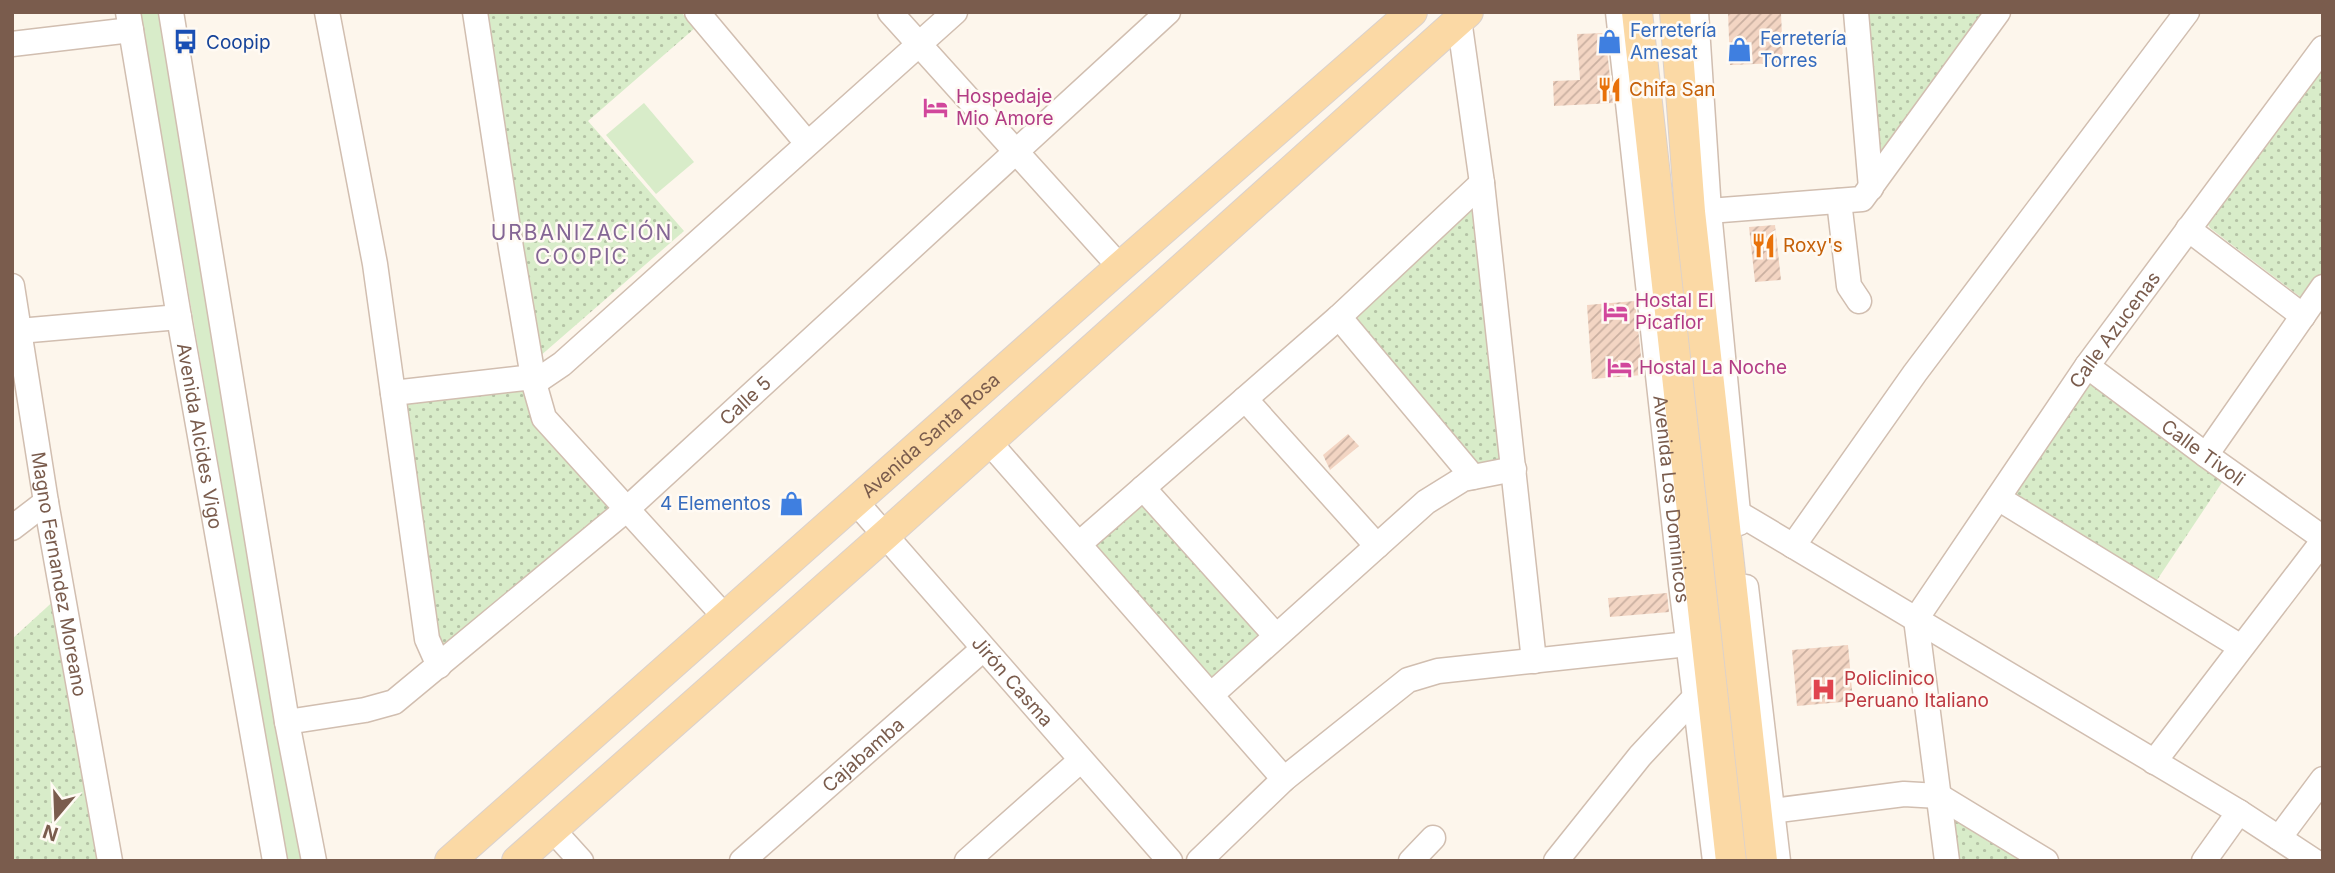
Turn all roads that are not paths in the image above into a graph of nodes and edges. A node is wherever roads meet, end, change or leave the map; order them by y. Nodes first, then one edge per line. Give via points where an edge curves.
1 (171, 12) edge
2 (327, 12) edge
3 (475, 12) edge
4 (697, 12) edge
5 (890, 12) edge
6 (955, 12) edge
7 (1168, 12) edge
8 (1412, 12) edge
9 (1618, 12) edge
10 (1637, 12) edge
11 (1675, 12) edge
12 (1696, 12) edge
13 (1856, 12) edge
14 (1998, 12) edge
15 (2188, 12) edge
16 (1462, 15) edge
17 (130, 21) edge
18 (12, 44) edge
19 (919, 45) junction
20 (2321, 54) edge
21 (807, 143) junction
22 (1014, 152) junction
23 (1482, 183) junction
24 (1871, 188) junction
25 (1839, 201) junction
26 (1709, 211) junction
27 (2188, 229) junction
28 (1120, 267) junction
29 (12, 286) edge
30 (2323, 287) edge
31 (1859, 301) dead end
32 (2303, 316) junction
33 (179, 317) junction
34 (1339, 317) junction
35 (16, 334) edge
36 (2087, 366) junction
37 (534, 380) junction
38 (393, 393) junction
39 (1245, 399) junction
40 (989, 442) junction
41 (2206, 455) junction
42 (1514, 470) junction
43 (1473, 477) junction
44 (1143, 488) junction
45 (1998, 498) junction
46 (46, 502) junction
47 (856, 502) junction
48 (627, 509) junction
49 (1738, 513) junction
50 (12, 528) edge
51 (884, 536) junction
52 (2323, 539) edge
53 (1079, 544) junction
54 (1377, 546) junction
55 (1793, 546) junction
56 (1681, 584) joint
57 (726, 618) junction
58 (1916, 619) junction
59 (1695, 632) junction
60 (1276, 636) junction
61 (2241, 647) junction
62 (983, 649) junction
63 (1534, 661) junction
64 (439, 666) junction
65 (1211, 695) junction
66 (1695, 697) junction
67 (1761, 717) junction
68 (287, 722) junction
69 (1749, 756) junction
70 (1081, 760) junction
71 (2154, 762) junction
72 (1284, 779) junction
73 (2323, 779) edge
74 (1939, 796) junction
75 (1772, 811) junction
76 (2239, 812) junction
77 (552, 829) junction
78 (1433, 838) dead end
79 (2279, 838) junction
80 (110, 861) edge
81 (275, 861) edge
82 (314, 861) edge
83 (450, 861) edge
84 (516, 861) edge
85 (581, 861) edge
86 (741, 861) edge
87 (967, 861) edge
88 (1170, 861) edge
89 (1199, 861) edge
90 (1411, 861) edge
91 (1556, 861) edge
92 (1715, 861) edge
93 (1731, 861) edge
94 (1762, 861) edge
95 (1778, 861) edge
96 (1947, 861) edge
97 (2046, 861) edge
98 (2204, 861) edge
99 (2314, 861) edge

1 - 68 street, Avenida Alcides Vigo
2 - 38 street via 375,264
3 - 37 street
4 - 21 street
5 - 19 street
6 - 19 street
7 - 22 street, Calle 5
8 - 28 main road, Avenida Santa Rosa
9 - 56 street, Avenida Los Dominicos
10 - 59 main road, Avenida Los Dominicos via 1666,261
11 - 69 main road via 1690,212
12 - 26 street
13 - 24 street
14 - 24 street
15 - 55 street via 1915,373
16 - 23 street
16 - 40 main road
17 - 18 street
17 - 33 street, Avenida Alcides Vigo
19 - 21 street
19 - 22 street
20 - 27 street, Calle Azucenas
21 - 37 street via 562,364
22 - 28 street
22 - 48 street, Calle 5
23 - 34 street
23 - 42 street
24 - 25 street via 1862,199
25 - 26 street
25 - 31 street via 1849,286
26 - 49 street
27 - 32 street
27 - 36 street, Calle Azucenas
28 - 47 main road, Avenida Santa Rosa
29 - 35 street, Magno Fernandez Moreano
30 - 32 street
32 - 41 street
33 - 35 street
33 - 81 street, Avenida Alcides Vigo
34 - 39 street
34 - 43 street
35 - 46 street, Magno Fernandez Moreano
36 - 41 street, Calle Tivoli
36 - 45 street, Calle Azucenas
37 - 38 street
37 - 48 street via 544,418
38 - 64 street via 426,639
39 - 44 street
39 - 54 street
40 - 51 main road
40 - 53 street
41 - 52 street, Calle Tivoli
42 - 43 street
42 - 63 street
43 - 54 street via 1426,502
44 - 53 street
44 - 60 street
45 - 58 street, Calle Azucenas
45 - 61 street
46 - 50 street
46 - 80 street, Magno Fernandez Moreano
47 - 51 street, Jirón Casma
47 - 57 main road, Avenida Santa Rosa
48 - 57 street
48 - 64 street, Calle 5
49 - 55 street
49 - 67 street
51 - 62 street, Jirón Casma
51 - 77 main road
52 - 61 street
53 - 65 street
54 - 60 street
55 - 58 street
56 - 59 main road
57 - 83 main road, Avenida Santa Rosa
58 - 71 street
58 - 74 street
59 - 63 street
59 - 66 street, Avenida Los Dominicos
59 - 93 main road, Avenida Los Dominicos
60 - 65 street
61 - 71 street
62 - 70 street, Jirón Casma
62 - 86 street, Cajabamba
63 - 72 street via 1438,671 1408,680
64 - 68 street, Calle 5 via 394,702
65 - 72 street
66 - 91 street via 1640,756
66 - 92 street, Avenida Los Dominicos
67 - 69 main road
67 - 75 street
68 - 82 street, Avenida Alcides Vigo
69 - 94 main road
70 - 87 street
70 - 88 street, Jirón Casma
71 - 76 street
72 - 89 street
73 - 79 street
74 - 75 street via 1905,794
74 - 96 street
74 - 97 street
75 - 95 street
76 - 79 street
76 - 98 street
77 - 84 main road
77 - 85 street
78 - 90 street
79 - 99 street

